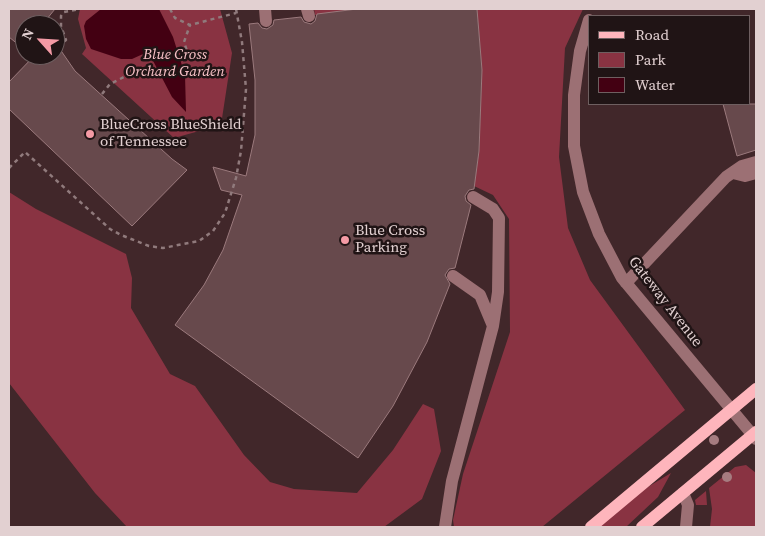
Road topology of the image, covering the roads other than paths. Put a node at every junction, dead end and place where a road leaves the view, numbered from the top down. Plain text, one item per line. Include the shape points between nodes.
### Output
1 (588, 22) edge
2 (756, 162) edge
3 (733, 173) junction
4 (756, 173) edge
5 (473, 197) dead end
6 (453, 276) dead end
7 (626, 283) junction
8 (493, 326) junction
9 (756, 389) edge
10 (732, 409) junction
11 (755, 436) edge
12 (683, 493) junction
13 (445, 527) edge
14 (591, 527) edge
15 (642, 527) edge
16 (686, 527) edge

1 - 7 street, Gateway Avenue via 574,96 574,146 583,192 599,234
2 - 3 street
3 - 4 street via 744,176
3 - 7 street
5 - 8 street via 493,209 499,218 498,292
6 - 8 street via 480,295
7 - 10 street, Gateway Avenue
8 - 13 street via 452,481
9 - 10 main road
10 - 11 street, Gateway Avenue
10 - 14 main road
11 - 12 main road
12 - 15 main road
12 - 16 street via 688,505

